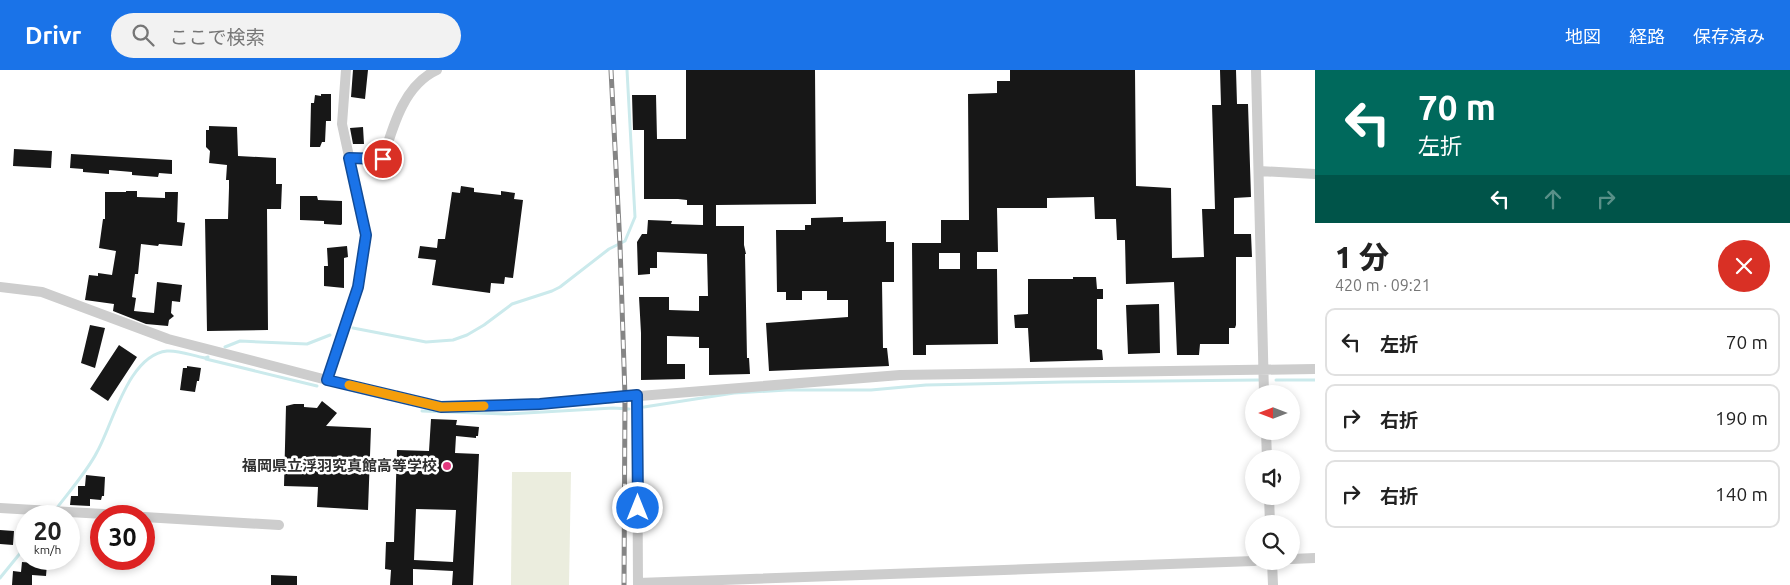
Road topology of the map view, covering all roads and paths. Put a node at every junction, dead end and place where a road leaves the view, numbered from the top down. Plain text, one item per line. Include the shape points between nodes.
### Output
1 (346, 70) edge
2 (437, 70) edge
3 (1256, 70) edge
4 (349, 158) junction
5 (1258, 171) junction
6 (1315, 174) edge
7 (0, 287) edge
8 (1315, 369) edge
9 (1263, 370) junction
10 (327, 380) junction
11 (1264, 385) edge
12 (637, 395) junction
13 (0, 508) edge
14 (90, 513) edge
15 (155, 518) edge
16 (279, 525) dead end
17 (1315, 558) edge
18 (1300, 559) edge
19 (1245, 561) edge
20 (1272, 570) edge
21 (638, 584) edge
22 (1272, 585) edge

1 - 4 street via 342,124
2 - 4 street via 413,89 395,119 383,159
3 - 5 street
4 - 10 street via 366,235 358,287
5 - 6 street
5 - 9 street
7 - 10 street via 42,292 168,339
8 - 9 street
9 - 11 street
9 - 12 street via 900,375
10 - 12 street via 441,407 540,404
12 - 21 street
13 - 14 street
15 - 16 street
17 - 18 street
19 - 21 street
20 - 22 street

